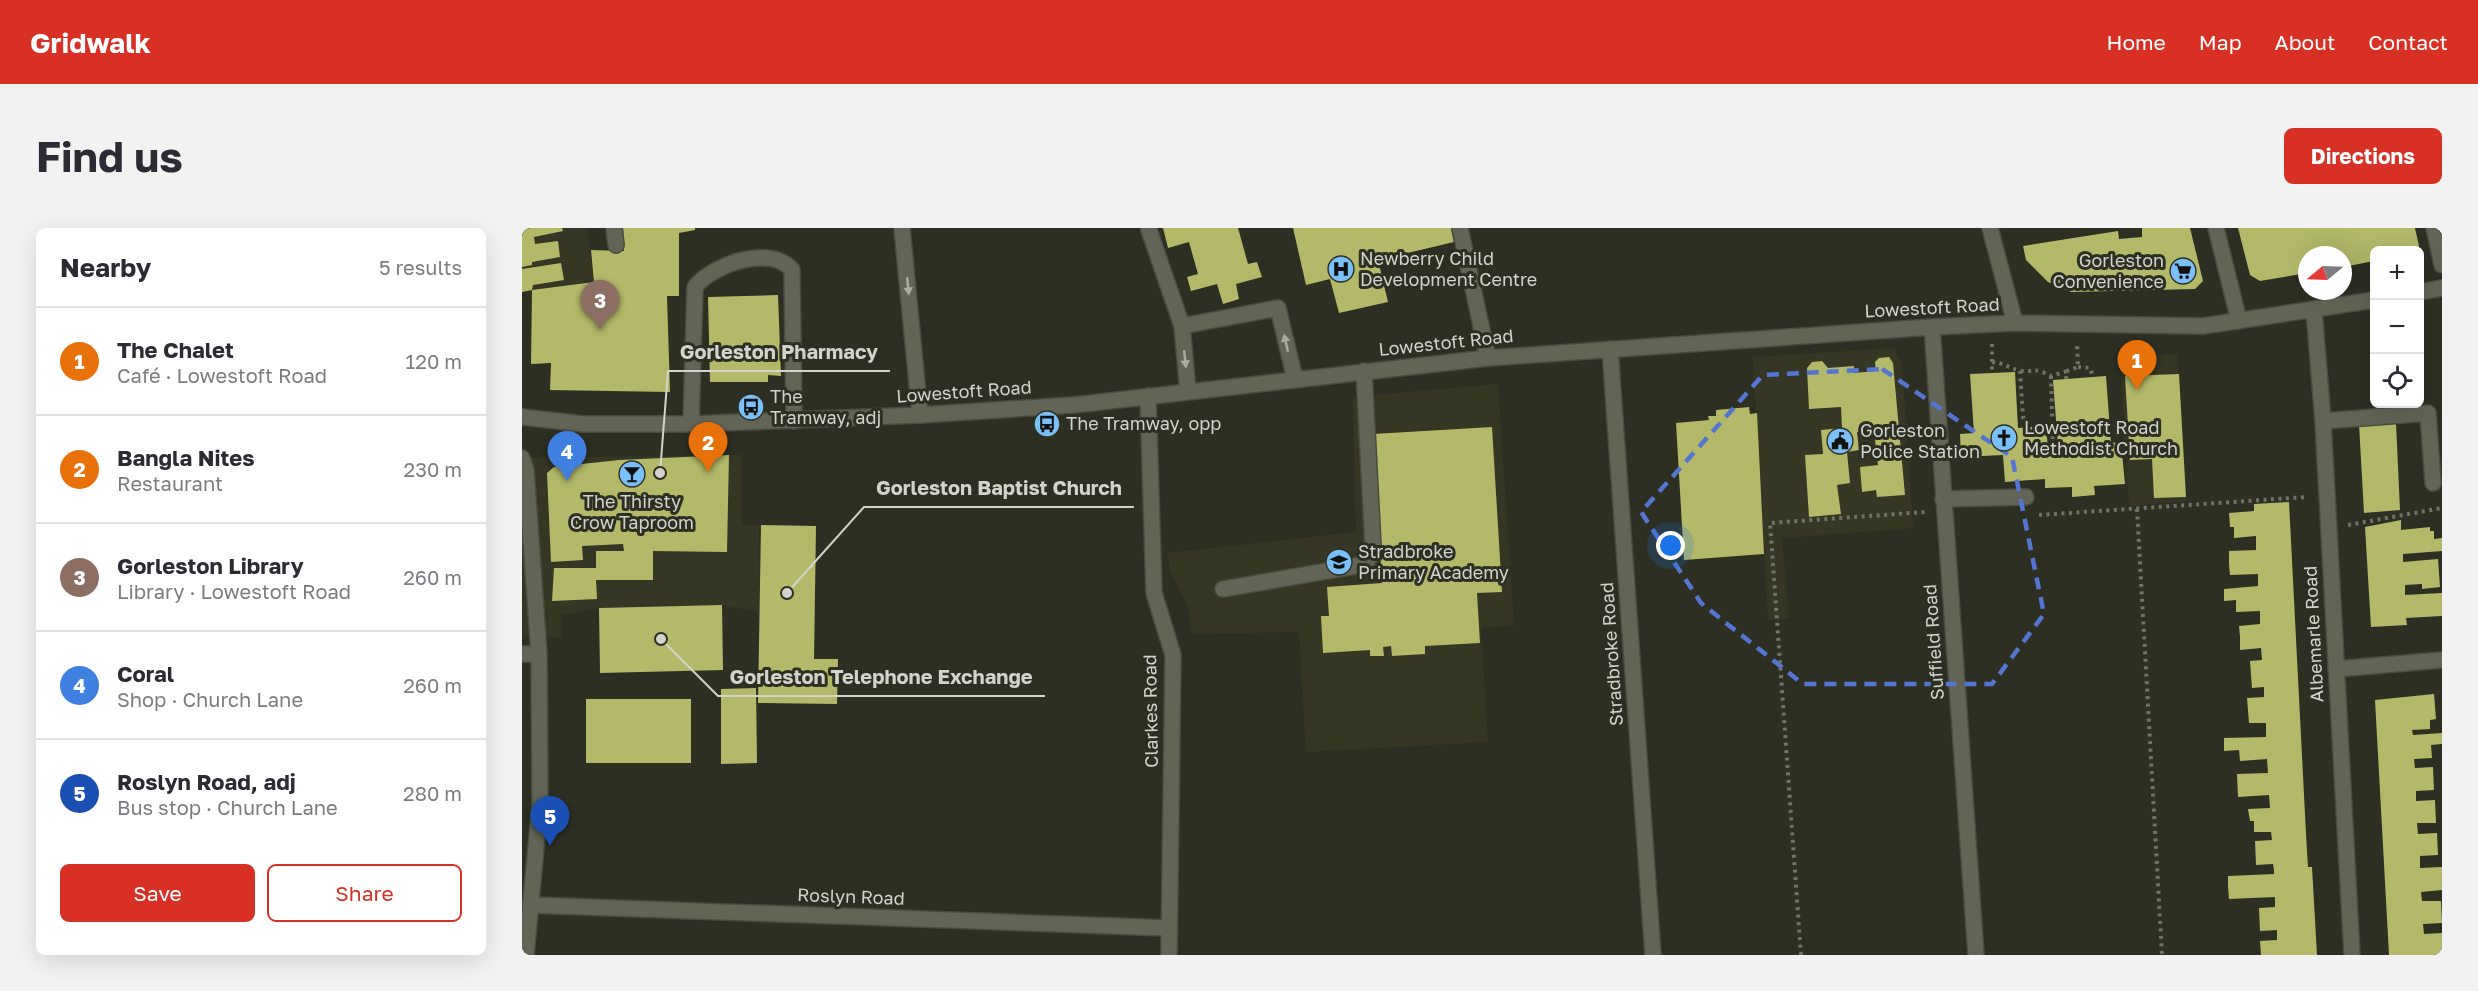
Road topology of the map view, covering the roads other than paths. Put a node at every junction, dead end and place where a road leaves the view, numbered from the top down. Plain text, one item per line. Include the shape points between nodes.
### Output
1 (614, 228) edge
2 (902, 228) edge
3 (1460, 228) edge
4 (1990, 228) edge
5 (2216, 228) edge
6 (2434, 228) edge
7 (1149, 230) dead end
8 (616, 245) dead end
9 (2442, 265) edge
10 (2442, 288) edge
11 (2424, 291) edge
12 (2370, 301) edge
13 (2314, 310) junction
14 (2239, 321) junction
15 (2014, 323) junction
16 (1182, 326) junction
17 (1932, 327) junction
18 (1610, 349) junction
19 (1488, 358) junction
20 (1364, 371) junction
21 (1295, 379) junction
22 (1188, 392) junction
23 (1148, 396) junction
24 (920, 416) junction
25 (522, 417) edge
26 (794, 421) junction
27 (2324, 421) junction
28 (691, 424) junction
29 (522, 458) edge
30 (2433, 483) dead end
31 (2026, 497) dead end
32 (1944, 505) junction
33 (1222, 590) dead end
34 (522, 654) edge
35 (539, 654) junction
36 (2442, 660) edge
37 (2336, 669) junction
38 (531, 904) junction
39 (1169, 928) junction
40 (525, 955) edge
41 (1169, 955) edge
42 (1653, 955) edge
43 (1977, 955) edge
44 (2352, 955) edge

1 - 8 street
2 -> 24 street
3 - 19 street
4 - 15 street
5 - 14 street
6 - 9 street
7 - 16 street
10 - 11 street
12 - 13 street, Lowestoft Road
13 - 14 street, Lowestoft Road
13 - 27 street, Albemarle Road
14 - 15 street, Lowestoft Road via 2203,326
15 - 17 street, Lowestoft Road
21 -> 16 street via 1278,308
16 -> 22 street
17 - 18 street, Lowestoft Road
17 - 32 street, Suffield Road
18 - 19 street, Lowestoft Road
18 - 42 street, Stradbroke Road
19 - 20 street, Lowestoft Road
20 - 21 street, Lowestoft Road
20 - 33 street via 1373,547 1367,562
21 - 22 street, Lowestoft Road
22 - 23 street, Lowestoft Road
23 - 24 street, Lowestoft Road
23 - 39 street, Clarkes Road via 1154,593 1173,655
24 - 26 street, Lowestoft Road
25 - 28 street, Lowestoft Road via 583,424
26 - 28 street, Lowestoft Road
26 - 28 street via 792,270 777,259 723,265 695,287
27 - 30 street via 2428,413
27 - 37 street, Albemarle Road
29 - 35 street
31 - 32 street
32 - 43 street, Suffield Road
34 - 35 street
35 - 38 street via 540,804
36 - 37 street
37 - 44 street, Albemarle Road
38 - 39 street, Roslyn Road
38 - 40 street
39 - 41 street, Clarkes Road

